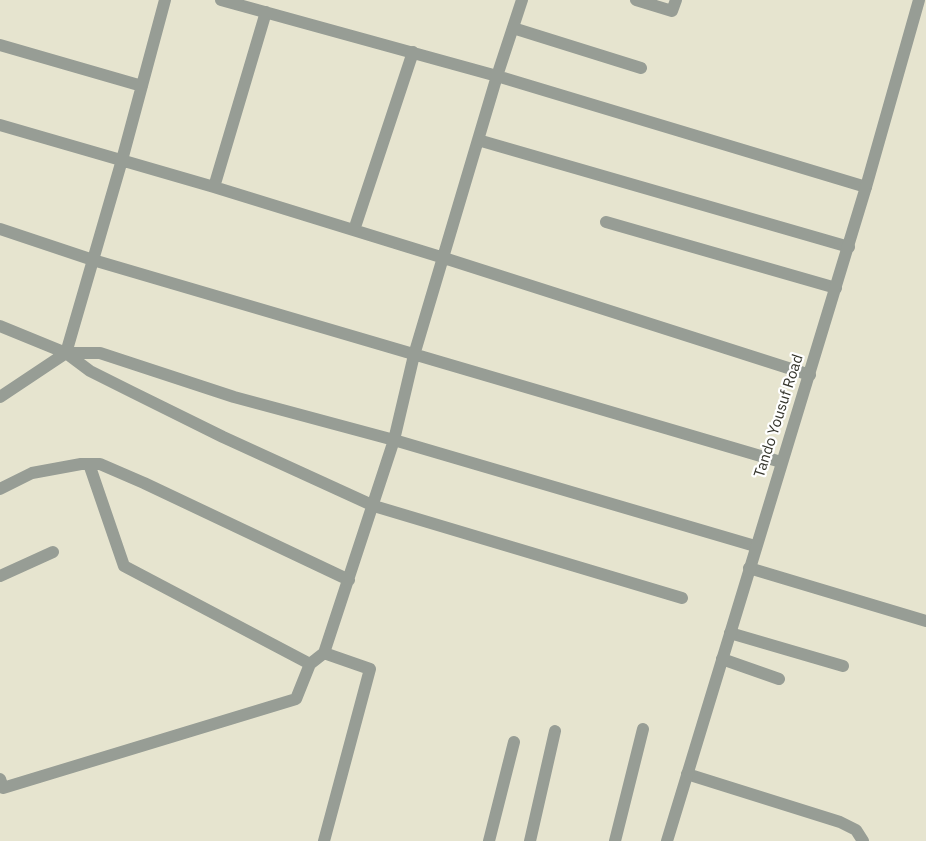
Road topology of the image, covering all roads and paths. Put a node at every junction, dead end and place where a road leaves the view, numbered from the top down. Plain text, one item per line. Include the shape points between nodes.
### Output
1 (165, 0) edge
2 (221, 0) edge
3 (522, 0) edge
4 (636, 0) edge
5 (676, 0) edge
6 (919, 0) edge
7 (266, 12) junction
8 (513, 28) junction
9 (1, 50) edge
10 (413, 52) junction
11 (641, 68) dead end
12 (497, 76) junction
13 (142, 86) junction
14 (0, 125) edge
15 (478, 140) junction
16 (122, 160) junction
17 (214, 187) junction
18 (866, 187) junction
19 (606, 222) dead end
20 (0, 229) edge
21 (354, 230) junction
22 (849, 247) junction
23 (444, 258) junction
24 (93, 260) junction
25 (836, 288) junction
26 (0, 326) edge
27 (66, 353) junction
28 (414, 355) junction
29 (810, 375) junction
30 (0, 397) edge
31 (394, 440) junction
32 (781, 462) junction
33 (89, 464) junction
34 (0, 489) edge
35 (374, 506) junction
36 (756, 546) junction
37 (54, 552) dead end
38 (749, 568) junction
39 (0, 576) edge
40 (349, 580) junction
41 (682, 598) dead end
42 (926, 621) edge
43 (730, 633) junction
44 (324, 653) junction
45 (722, 659) junction
46 (310, 664) junction
47 (843, 666) dead end
48 (779, 679) dead end
49 (643, 729) dead end
50 (556, 731) dead end
51 (514, 742) dead end
52 (687, 774) junction
53 (0, 779) edge
54 (324, 841) edge
55 (489, 841) edge
56 (530, 841) edge
57 (615, 841) edge
58 (667, 841) edge
59 (863, 841) edge

1 - 13 street
2 - 7 street
3 - 8 street
4 - 5 street via 672,11
6 - 18 street, Tando Yousuf Road
7 - 10 street
7 - 17 street
8 - 11 street
8 - 12 street
9 - 13 street
10 - 12 street
10 - 21 street
12 - 15 street
12 - 18 street
13 - 16 street
14 - 16 street
15 - 22 street
15 - 23 street
16 - 17 street
16 - 24 street
17 - 21 street
18 - 22 street, Tando Yousuf Road
19 - 25 street
20 - 24 street
21 - 23 street
22 - 25 street, Tando Yousuf Road
23 - 28 street
23 - 29 street
24 - 27 street
24 - 28 street
25 - 29 street, Tando Yousuf Road
26 - 27 street
27 - 30 street
27 - 31 street via 100,353 234,397
27 - 35 street via 90,371 132,392
28 - 31 street
28 - 32 street
29 - 32 street, Tando Yousuf Road
31 - 35 street
31 - 36 street
32 - 36 street, Tando Yousuf Road
33 - 34 street via 32,473
33 - 40 street via 100,464 144,482
33 - 46 street via 124,566
35 - 40 street
35 - 41 street
36 - 38 street, Tando Yousuf Road
37 - 39 street
38 - 42 street
38 - 43 street, Tando Yousuf Road
40 - 44 street
43 - 45 street, Tando Yousuf Road
43 - 47 street
44 - 46 street
44 - 54 street via 370,669
45 - 48 street
45 - 52 street, Tando Yousuf Road
46 - 53 street via 296,699 3,788
49 - 57 street
50 - 56 street
51 - 55 street
52 - 58 street, Tando Yousuf Road
52 - 59 street via 840,822 856,830

